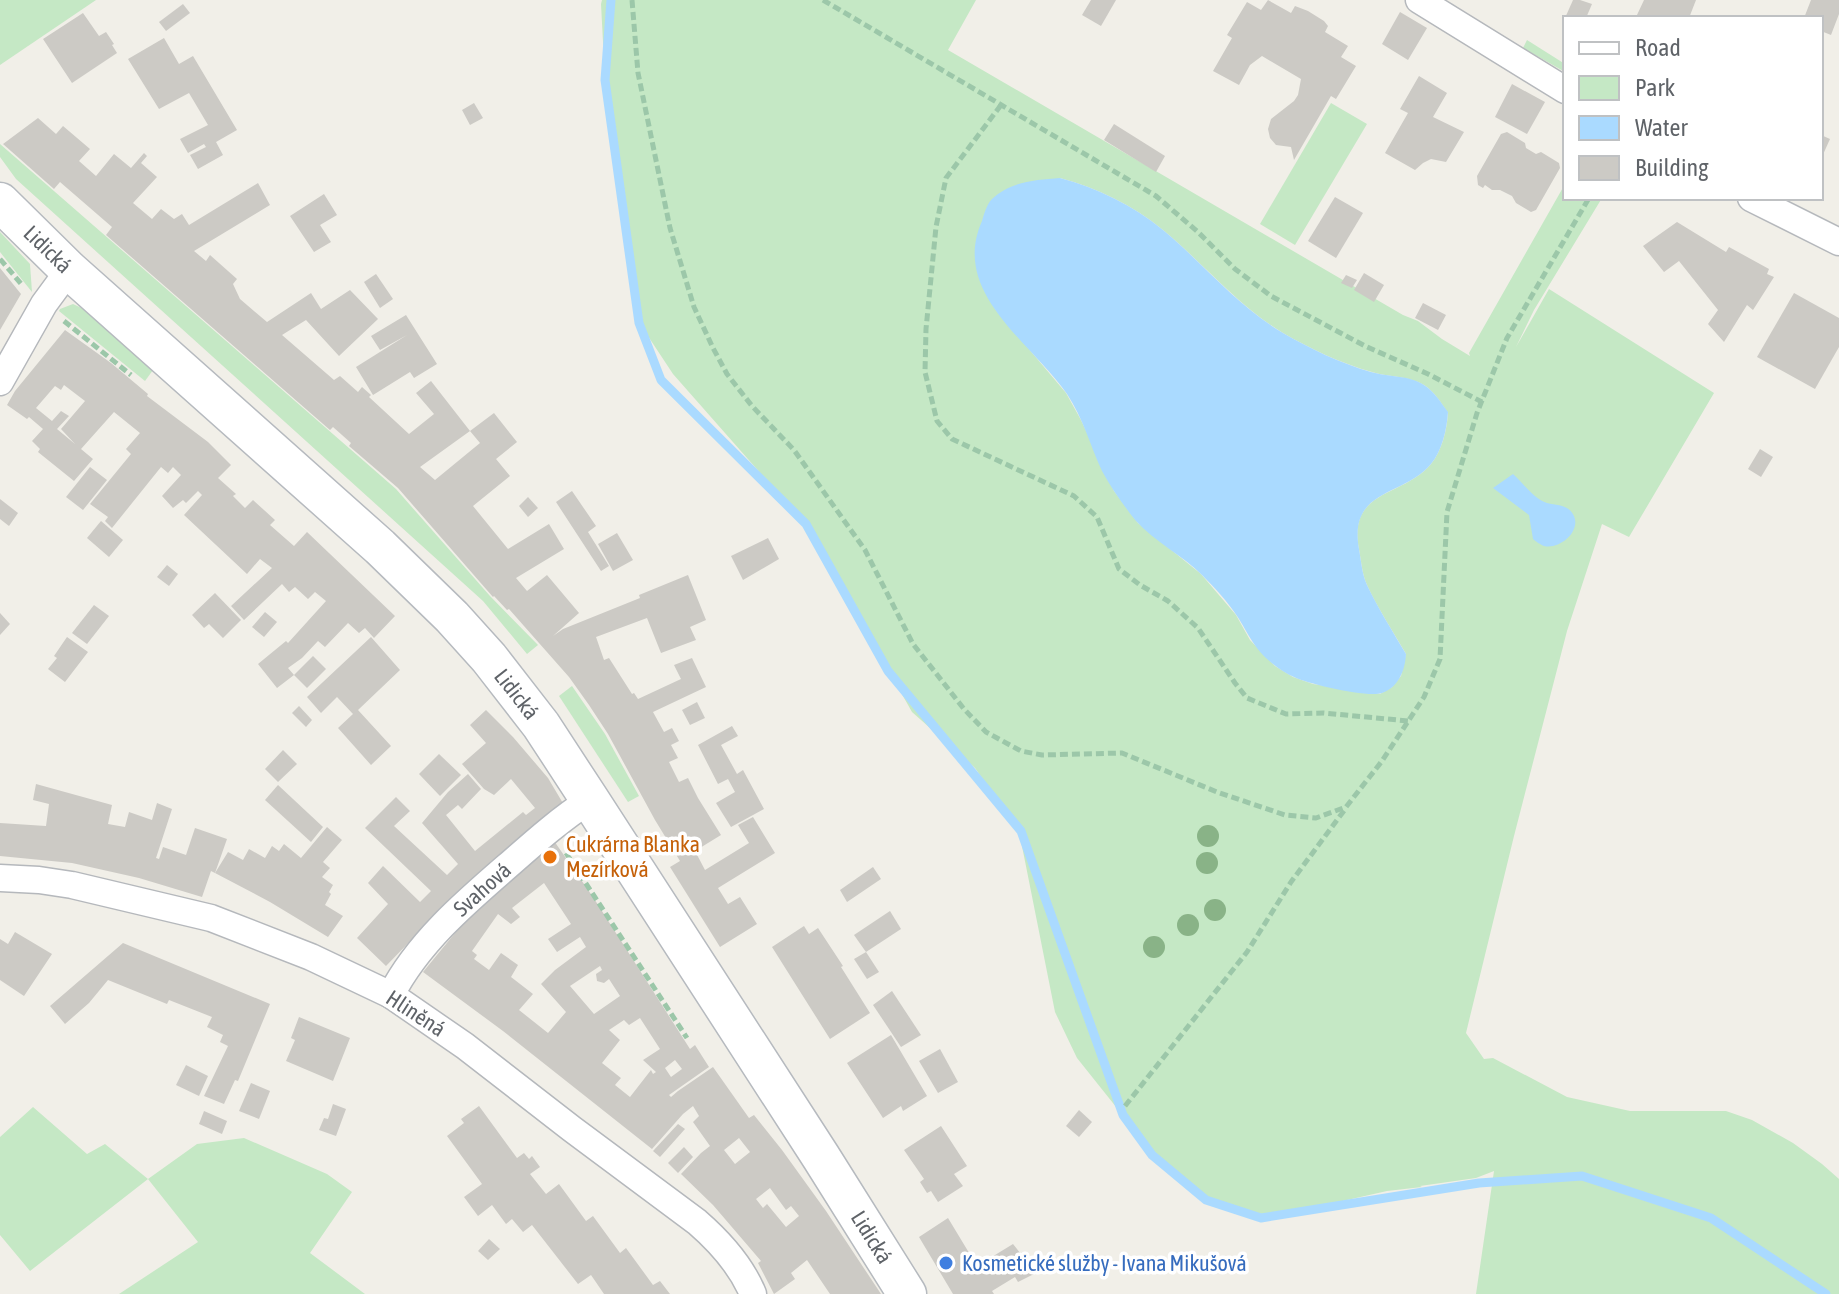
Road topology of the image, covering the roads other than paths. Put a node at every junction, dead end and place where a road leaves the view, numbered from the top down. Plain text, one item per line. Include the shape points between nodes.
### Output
1 (1419, 0) edge
2 (1563, 89) edge
3 (1755, 200) edge
4 (0, 202) edge
5 (1839, 242) edge
6 (69, 270) junction
7 (0, 382) edge
8 (590, 800) junction
9 (0, 878) edge
10 (391, 995) junction
11 (753, 1294) edge
12 (907, 1294) edge

1 - 2 street
3 - 5 street
4 - 6 main road, Lidická
6 - 7 street
6 - 8 main road, Lidická via 419,583 514,689
8 - 10 street, Svahová via 462,905
8 - 12 main road, Lidická
9 - 10 street, Hliněná via 72,885 211,918
10 - 11 street, Hliněná via 697,1222 734,1260

